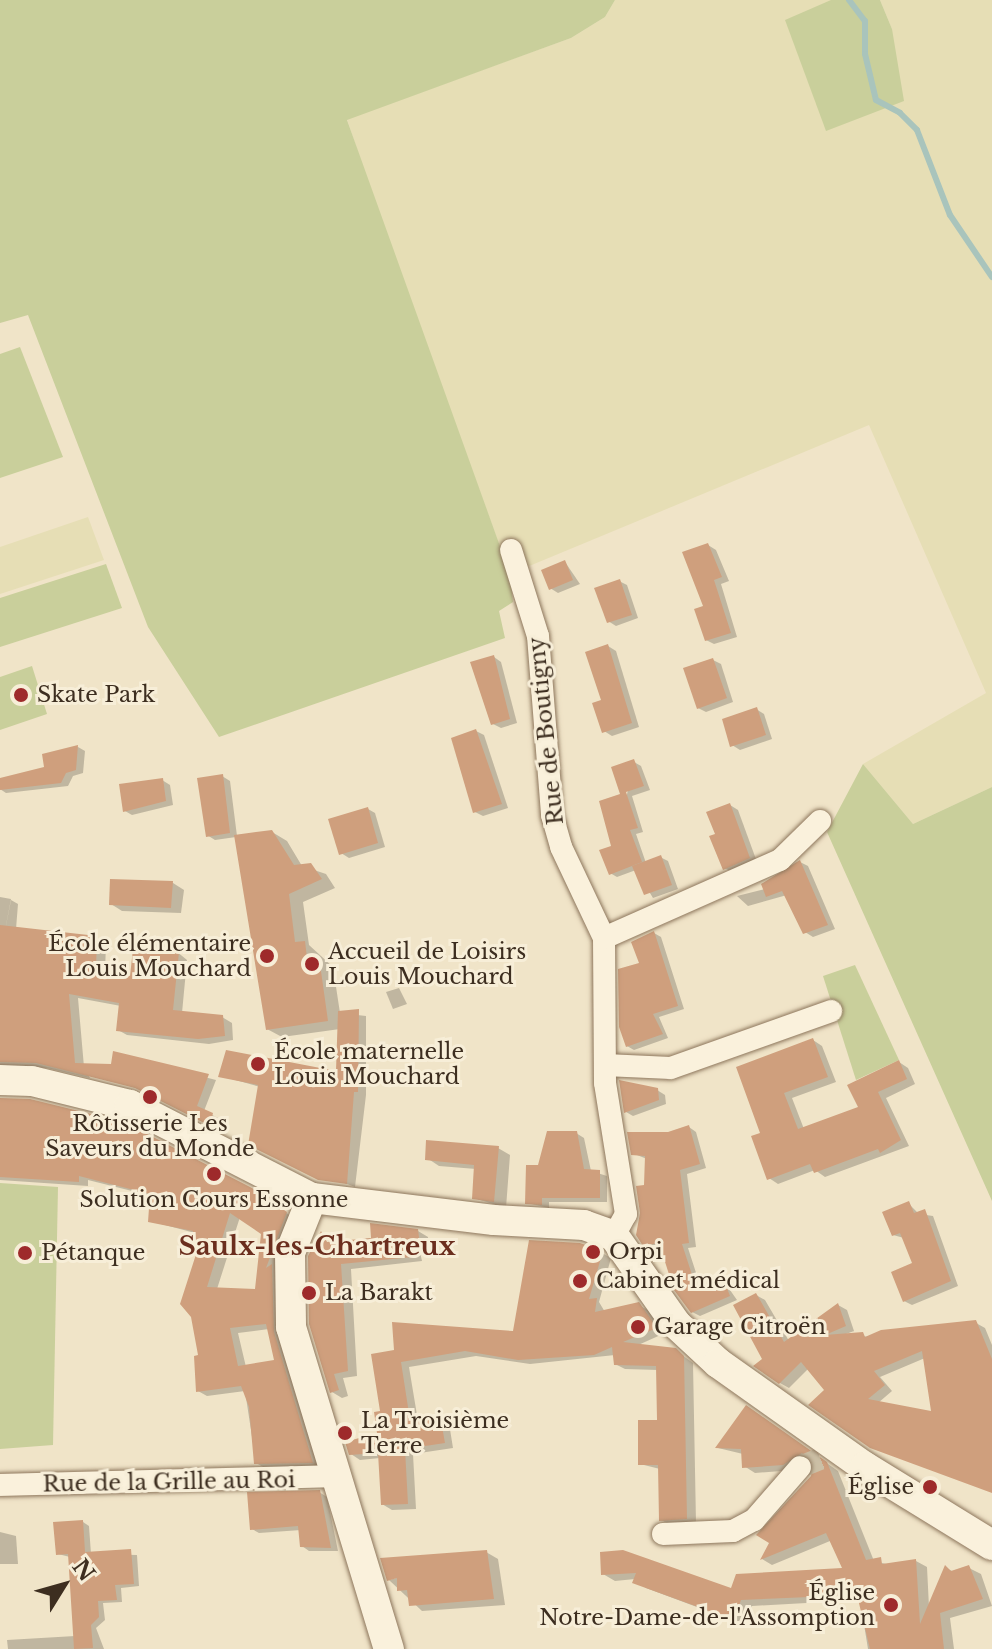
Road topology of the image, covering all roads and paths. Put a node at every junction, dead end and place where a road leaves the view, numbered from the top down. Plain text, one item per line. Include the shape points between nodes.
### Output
1 (511, 550) dead end
2 (820, 821) dead end
3 (604, 938) junction
4 (831, 1011) dead end
5 (605, 1065) junction
6 (0, 1080) edge
7 (312, 1198) junction
8 (614, 1236) junction
9 (800, 1467) tunnel mouth
10 (338, 1476) junction
11 (0, 1485) edge
12 (663, 1534) dead end
13 (992, 1545) edge
14 (389, 1649) edge

1 - 3 street, Rue de Boutigny via 538,636 552,815 561,847
2 - 3 street via 780,860
3 - 5 street, Rue de Boutigny
4 - 5 street via 671,1068
5 - 8 street, Rue de Boutigny via 626,1214
6 - 7 main road via 32,1081 130,1105
7 - 8 main road via 584,1225
7 - 10 main road via 290,1253 288,1307
8 - 13 main road via 696,1345 844,1459
9 - 12 street via 754,1520 733,1531
10 - 11 street, Rue de la Grille au Roi
10 - 14 main road

